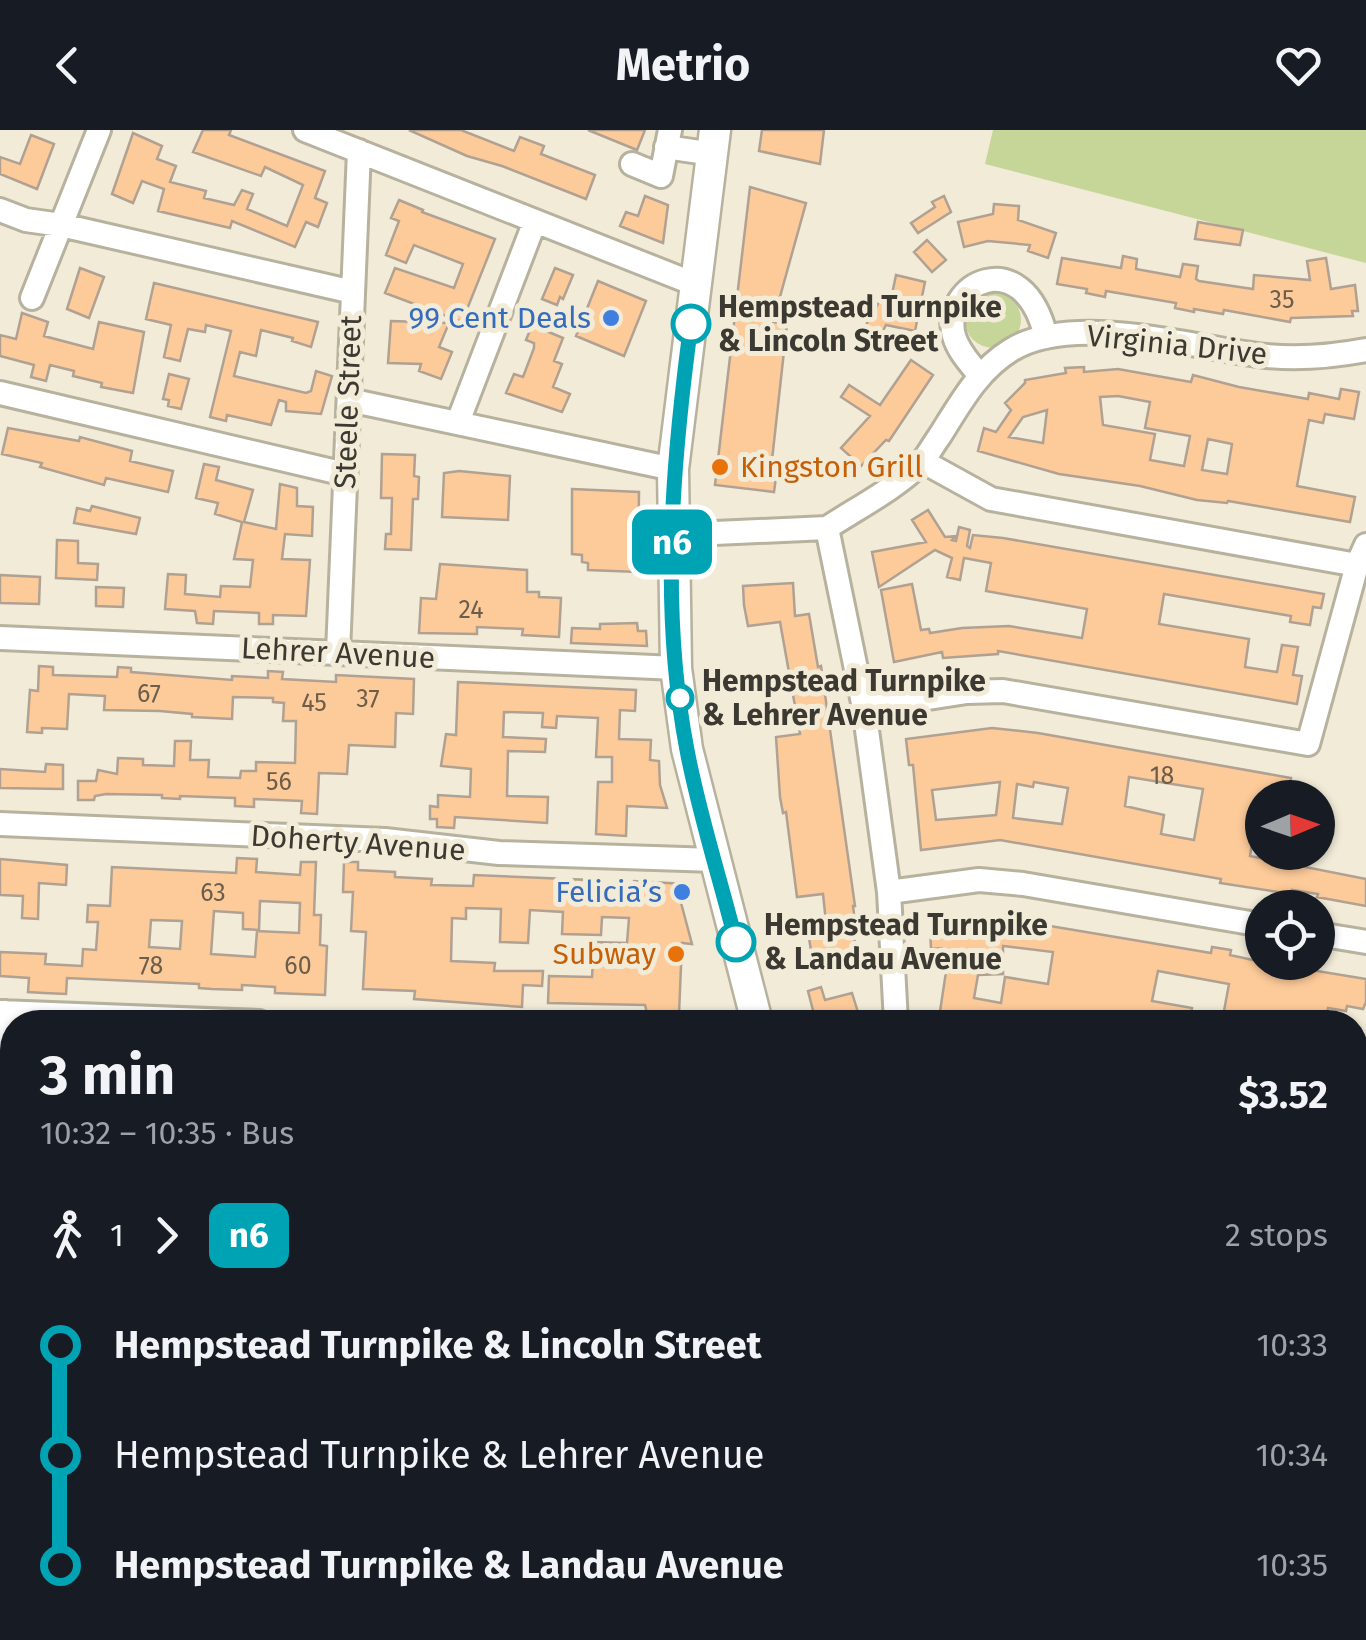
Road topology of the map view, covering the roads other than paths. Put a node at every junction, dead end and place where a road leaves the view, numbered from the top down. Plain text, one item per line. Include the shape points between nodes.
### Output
1 (99, 130) edge
2 (305, 130) edge
3 (668, 138) edge
4 (714, 142) edge
5 (359, 152) junction
6 (632, 164) dead end
7 (0, 210) edge
8 (535, 221) junction
9 (61, 225) junction
10 (697, 285) junction
11 (353, 292) junction
12 (32, 298) dead end
13 (1046, 337) junction
14 (1366, 350) edge
15 (979, 375) junction
16 (0, 393) edge
17 (349, 400) junction
18 (458, 422) junction
19 (922, 462) junction
20 (673, 468) junction
21 (346, 474) junction
22 (828, 528) junction
23 (672, 534) junction
24 (1361, 555) edge
25 (0, 638) edge
26 (338, 652) junction
27 (676, 668) junction
28 (864, 708) junction
29 (0, 824) edge
30 (715, 860) junction
31 (888, 892) junction
32 (1245, 921) edge
33 (1335, 937) edge
34 (1366, 942) edge
35 (754, 1010) edge
36 (895, 1010) edge

1 - 9 street
2 - 5 street
3 - 4 street
3 - 6 street via 660,176
4 - 10 main road
5 - 8 street
5 - 11 street, Steele Street
7 - 9 street
8 - 10 street
8 - 18 street
9 - 11 street
9 - 12 street
10 - 20 main road
11 - 17 street, Steele Street
13 - 14 street, Virginia Drive via 1121,333 1271,356
13 - 15 street, Virginia Drive via 1010,351
13 - 15 street via 1037,307 1016,283 975,286 952,322
15 - 19 street, Virginia Drive
16 - 21 street
17 - 18 street
17 - 21 street, Steele Street
18 - 20 street
19 - 22 street, Virginia Drive
19 - 24 street via 991,499
20 - 23 main road
21 - 26 street, Steele Street
22 - 23 street
22 - 28 street
23 - 27 main road
24 - 28 street via 1308,744 1002,691
25 - 26 street, Lehrer Avenue
26 - 27 street, Lehrer Avenue
27 - 30 main road via 686,749
28 - 31 street
29 - 30 street, Doherty Avenue
30 - 35 main road
31 - 32 street via 979,880
31 - 36 street
33 - 34 street

